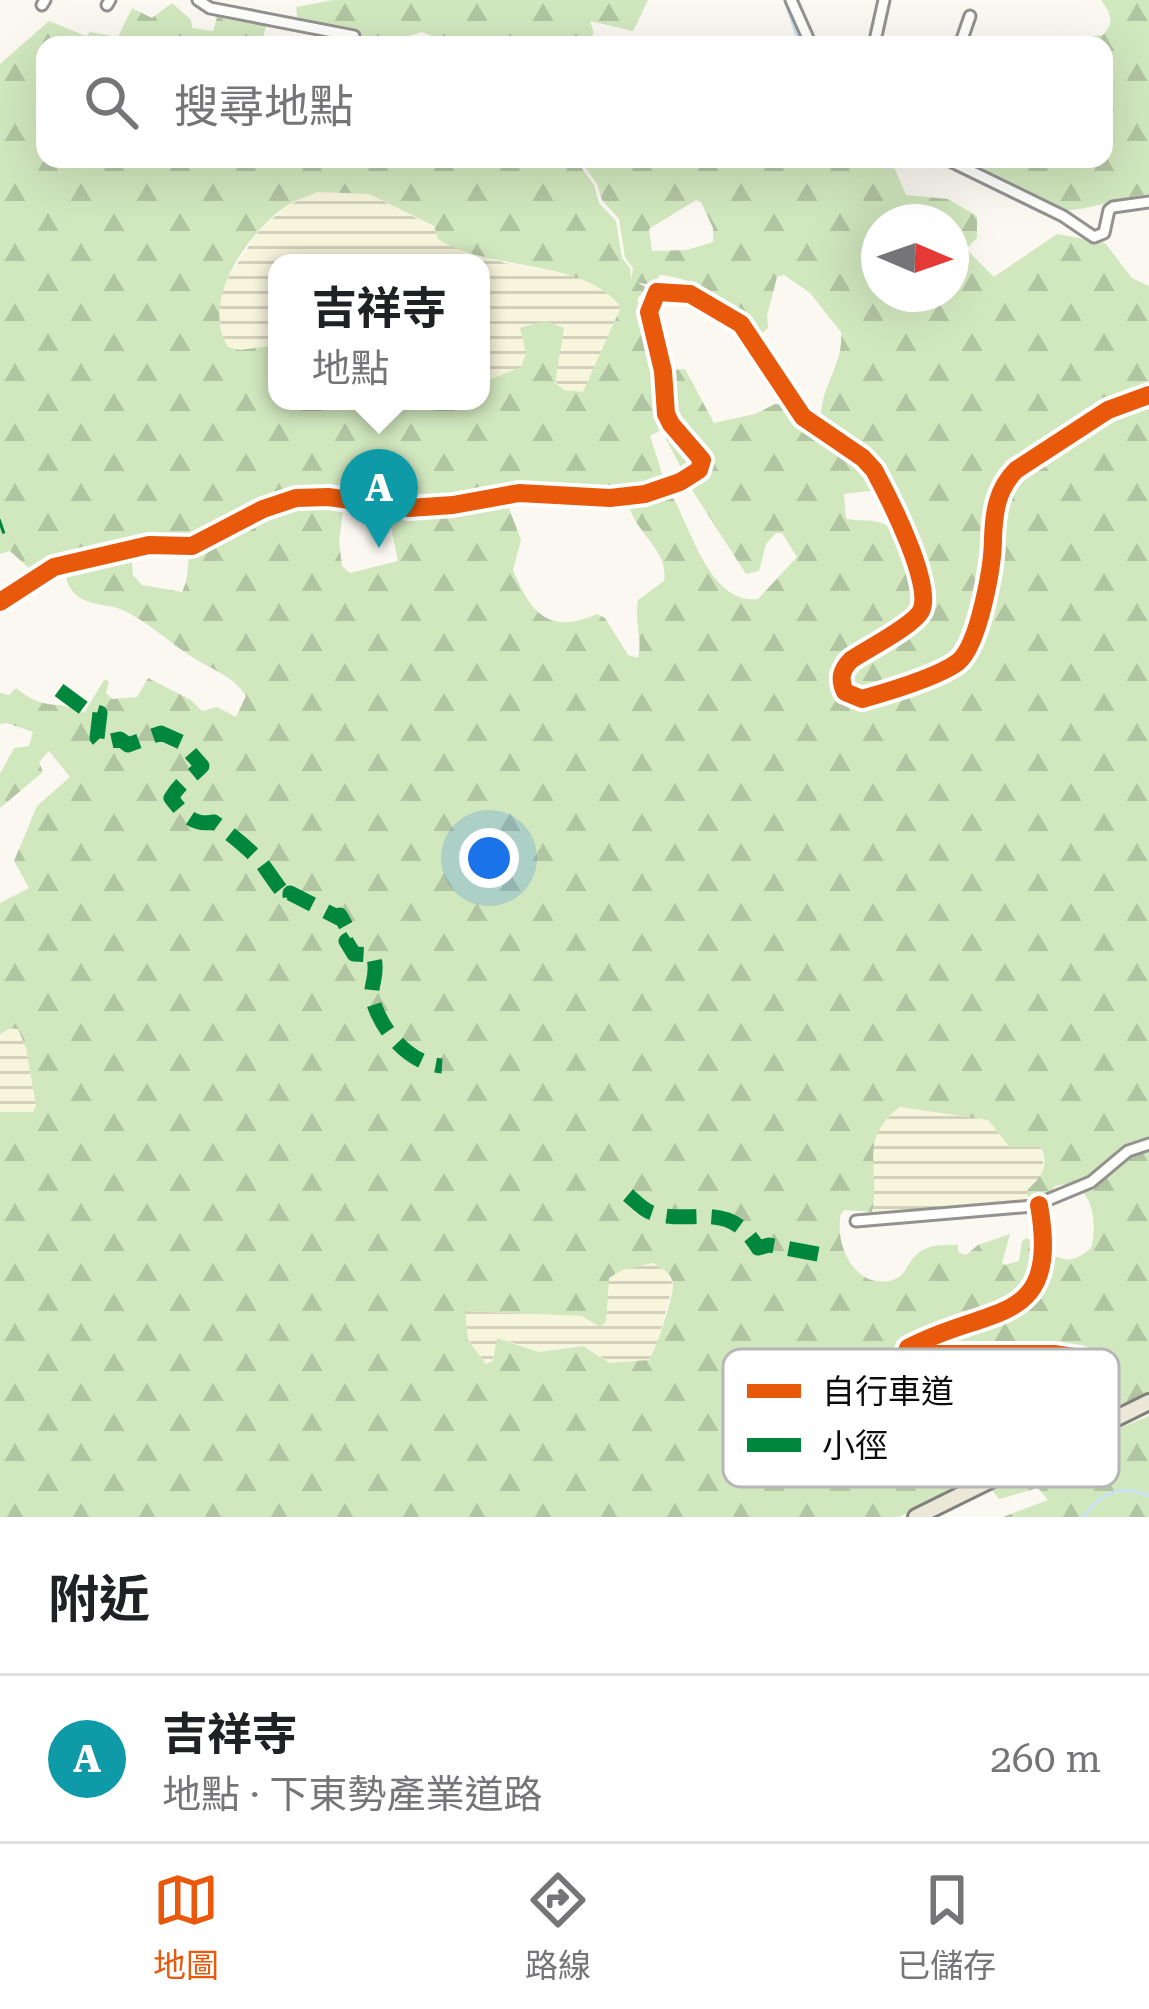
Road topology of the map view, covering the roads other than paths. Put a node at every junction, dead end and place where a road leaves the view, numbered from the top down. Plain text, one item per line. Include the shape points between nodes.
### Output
1 (198, 0) edge
2 (791, 0) edge
3 (884, 0) edge
4 (970, 16) dead end
5 (354, 35) dead end
6 (807, 36) edge
7 (876, 36) edge
8 (963, 36) edge
9 (964, 168) edge
10 (1149, 202) edge
11 (1149, 395) edge
12 (0, 602) edge
13 (1149, 1144) edge
14 (1039, 1205) junction
15 (856, 1221) dead end
16 (911, 1349) edge
17 (1149, 1402) edge
18 (1119, 1416) edge
19 (974, 1487) edge
20 (916, 1517) edge

1 - 5 street
2 - 6 street
3 - 7 street
4 - 8 street
9 - 10 street via 1094,237 1113,207
11 - 12 street via 1108,410 1016,470 998,497 967,652 862,699 845,692 843,670 918,615 921,569 874,470 803,417 741,324 690,294 657,292 649,312 666,414 703,460 694,475 610,499 520,494 409,508 296,498 192,546 149,545 54,567
13 - 14 street
14 - 15 street
14 - 16 street via 1045,1249 1035,1288 1005,1313 963,1322
17 - 18 main road
19 - 20 main road

